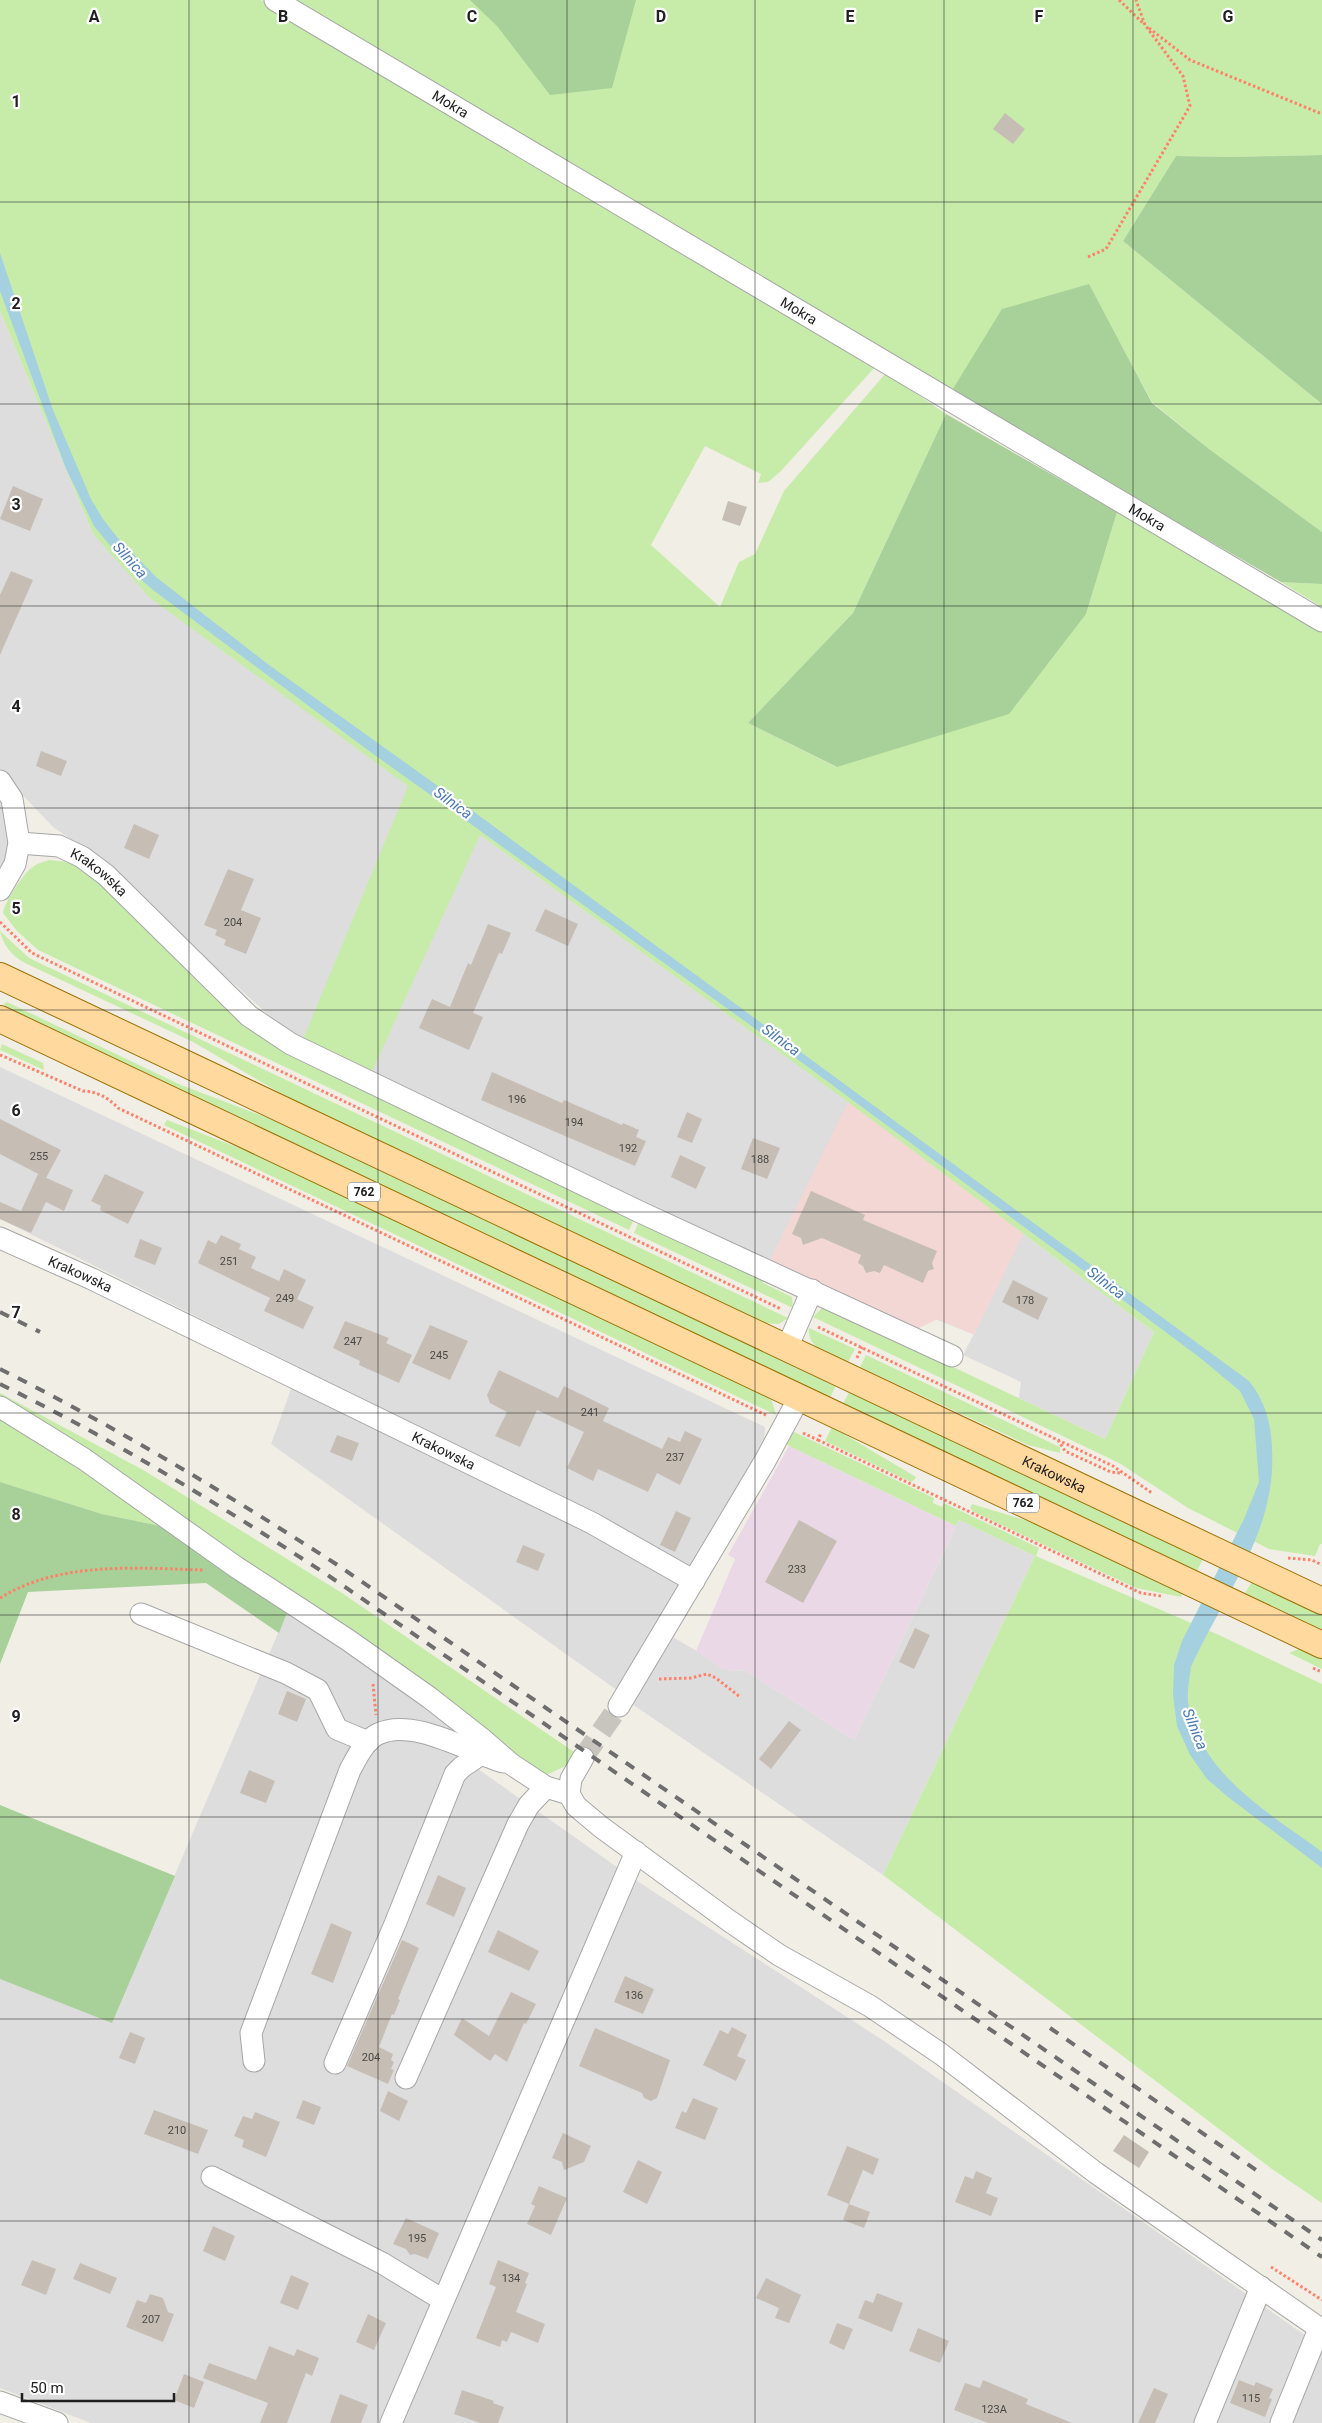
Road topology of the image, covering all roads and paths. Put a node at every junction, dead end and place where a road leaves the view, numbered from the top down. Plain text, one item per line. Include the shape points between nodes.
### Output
1 (275, 0) edge
2 (1119, 0) edge
3 (1136, 0) edge
4 (1146, 25) junction
5 (1322, 114) edge
6 (1088, 257) dead end
7 (1322, 621) edge
8 (0, 780) edge
9 (19, 843) junction
10 (0, 890) edge
11 (0, 922) edge
12 (0, 976) edge
13 (0, 1019) edge
14 (0, 1055) edge
15 (0, 1238) edge
16 (812, 1290) junction
17 (789, 1313) dead end
18 (810, 1323) dead end
19 (787, 1348) junction
20 (952, 1356) dead end
21 (799, 1398) junction
22 (0, 1407) edge
23 (776, 1419) dead end
24 (802, 1432) dead end
25 (822, 1432) dead end
26 (818, 1440) junction
27 (1057, 1440) junction
28 (1123, 1473) junction
29 (1158, 1497) dead end
30 (1312, 1560) dead end
31 (1322, 1564) edge
32 (236, 1567) junction
33 (694, 1581) junction
34 (1167, 1597) dead end
35 (0, 1598) edge
36 (1322, 1600) edge
37 (141, 1614) dead end
38 (1322, 1645) edge
39 (370, 1656) junction
40 (638, 1675) junction
41 (740, 1698) dead end
42 (619, 1706) tunnel mouth
43 (373, 1738) junction
44 (480, 1755) junction
45 (583, 1758) tunnel mouth
46 (511, 1764) junction
47 (546, 1787) junction
48 (569, 1794) junction
49 (636, 1852) junction
50 (254, 2061) dead end
51 (335, 2063) dead end
52 (406, 2078) dead end
53 (212, 2177) dead end
54 (1261, 2287) junction
55 (443, 2300) junction
56 (1321, 2330) edge
57 (0, 2402) edge
58 (57, 2423) edge
59 (391, 2423) edge
60 (1205, 2423) edge
61 (1280, 2423) edge

1 - 7 street, Mokra
2 - 4 path
3 - 4 path
4 - 5 path via 1190,60
4 - 6 path via 1183,76 1190,106 1106,249
8 - 9 street via 12,799
9 - 10 street via 14,864
9 - 16 street, Krakowska via 59,846 106,874 250,1016 291,1044 622,1204
11 - 17 path via 32,953
12 - 19 main road, Krakowska
13 - 21 main road, 762
14 - 23 path via 111,1100 118,1108
15 - 33 street, Krakowska via 92,1279 592,1524
16 - 19 street
16 - 20 street, Krakowska
18 - 27 path
19 - 36 main road, Krakowska
21 - 33 street
21 - 38 main road, 762
22 - 32 street via 84,1459
24 - 26 path
25 - 26 path
26 - 34 path via 1141,1593
27 - 28 path
27 - 28 path via 1065,1451 1111,1472
28 - 29 path
30 - 31 path
32 - 35 path via 79,1571 19,1586
32 - 39 street
33 - 40 street
37 - 43 street via 286,1673 318,1690 337,1729
39 - 43 path
39 - 46 street via 474,1732
40 - 41 path via 658,1679 707,1674
40 - 42 street
43 - 44 street via 407,1728
43 - 50 street via 350,1770 251,2034
44 - 46 street
44 - 51 street via 455,1774
45 - 48 street via 571,1779
46 - 47 street
47 - 48 street
47 - 52 street via 529,1805 518,1824
48 - 49 street via 576,1806
49 - 54 street via 779,1955 870,2006 941,2054 1096,2173
49 - 55 street
53 - 55 street via 382,2263
54 - 56 street
54 - 60 street
55 - 59 street
56 - 61 street
57 - 58 street

